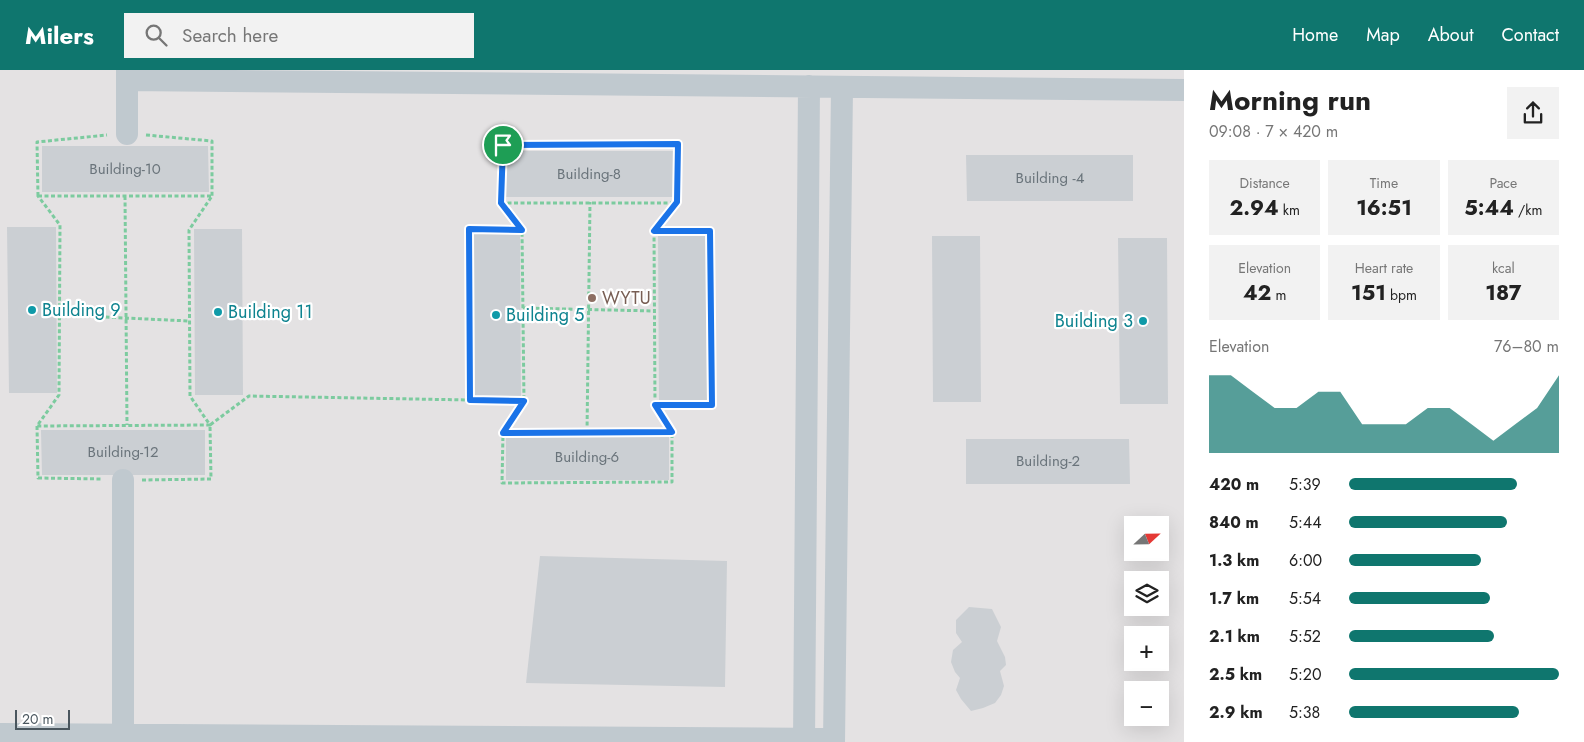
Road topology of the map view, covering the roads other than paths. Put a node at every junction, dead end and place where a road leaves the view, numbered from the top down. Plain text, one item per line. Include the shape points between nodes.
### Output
1 (127, 75) edge
2 (809, 86) junction
3 (842, 88) junction
4 (1184, 90) edge
5 (127, 134) road end
6 (806, 425) junction
7 (838, 425) junction
8 (123, 480) dead end
9 (0, 734) edge
10 (123, 734) junction
11 (804, 740) edge
12 (834, 740) edge

1 - 2 street
1 - 5 street
2 - 3 street
2 - 6 street
3 - 4 street
3 - 7 street
6 - 7 street
6 - 11 street
7 - 12 street
8 - 10 street
9 - 10 street
10 - 11 street
11 - 12 street

